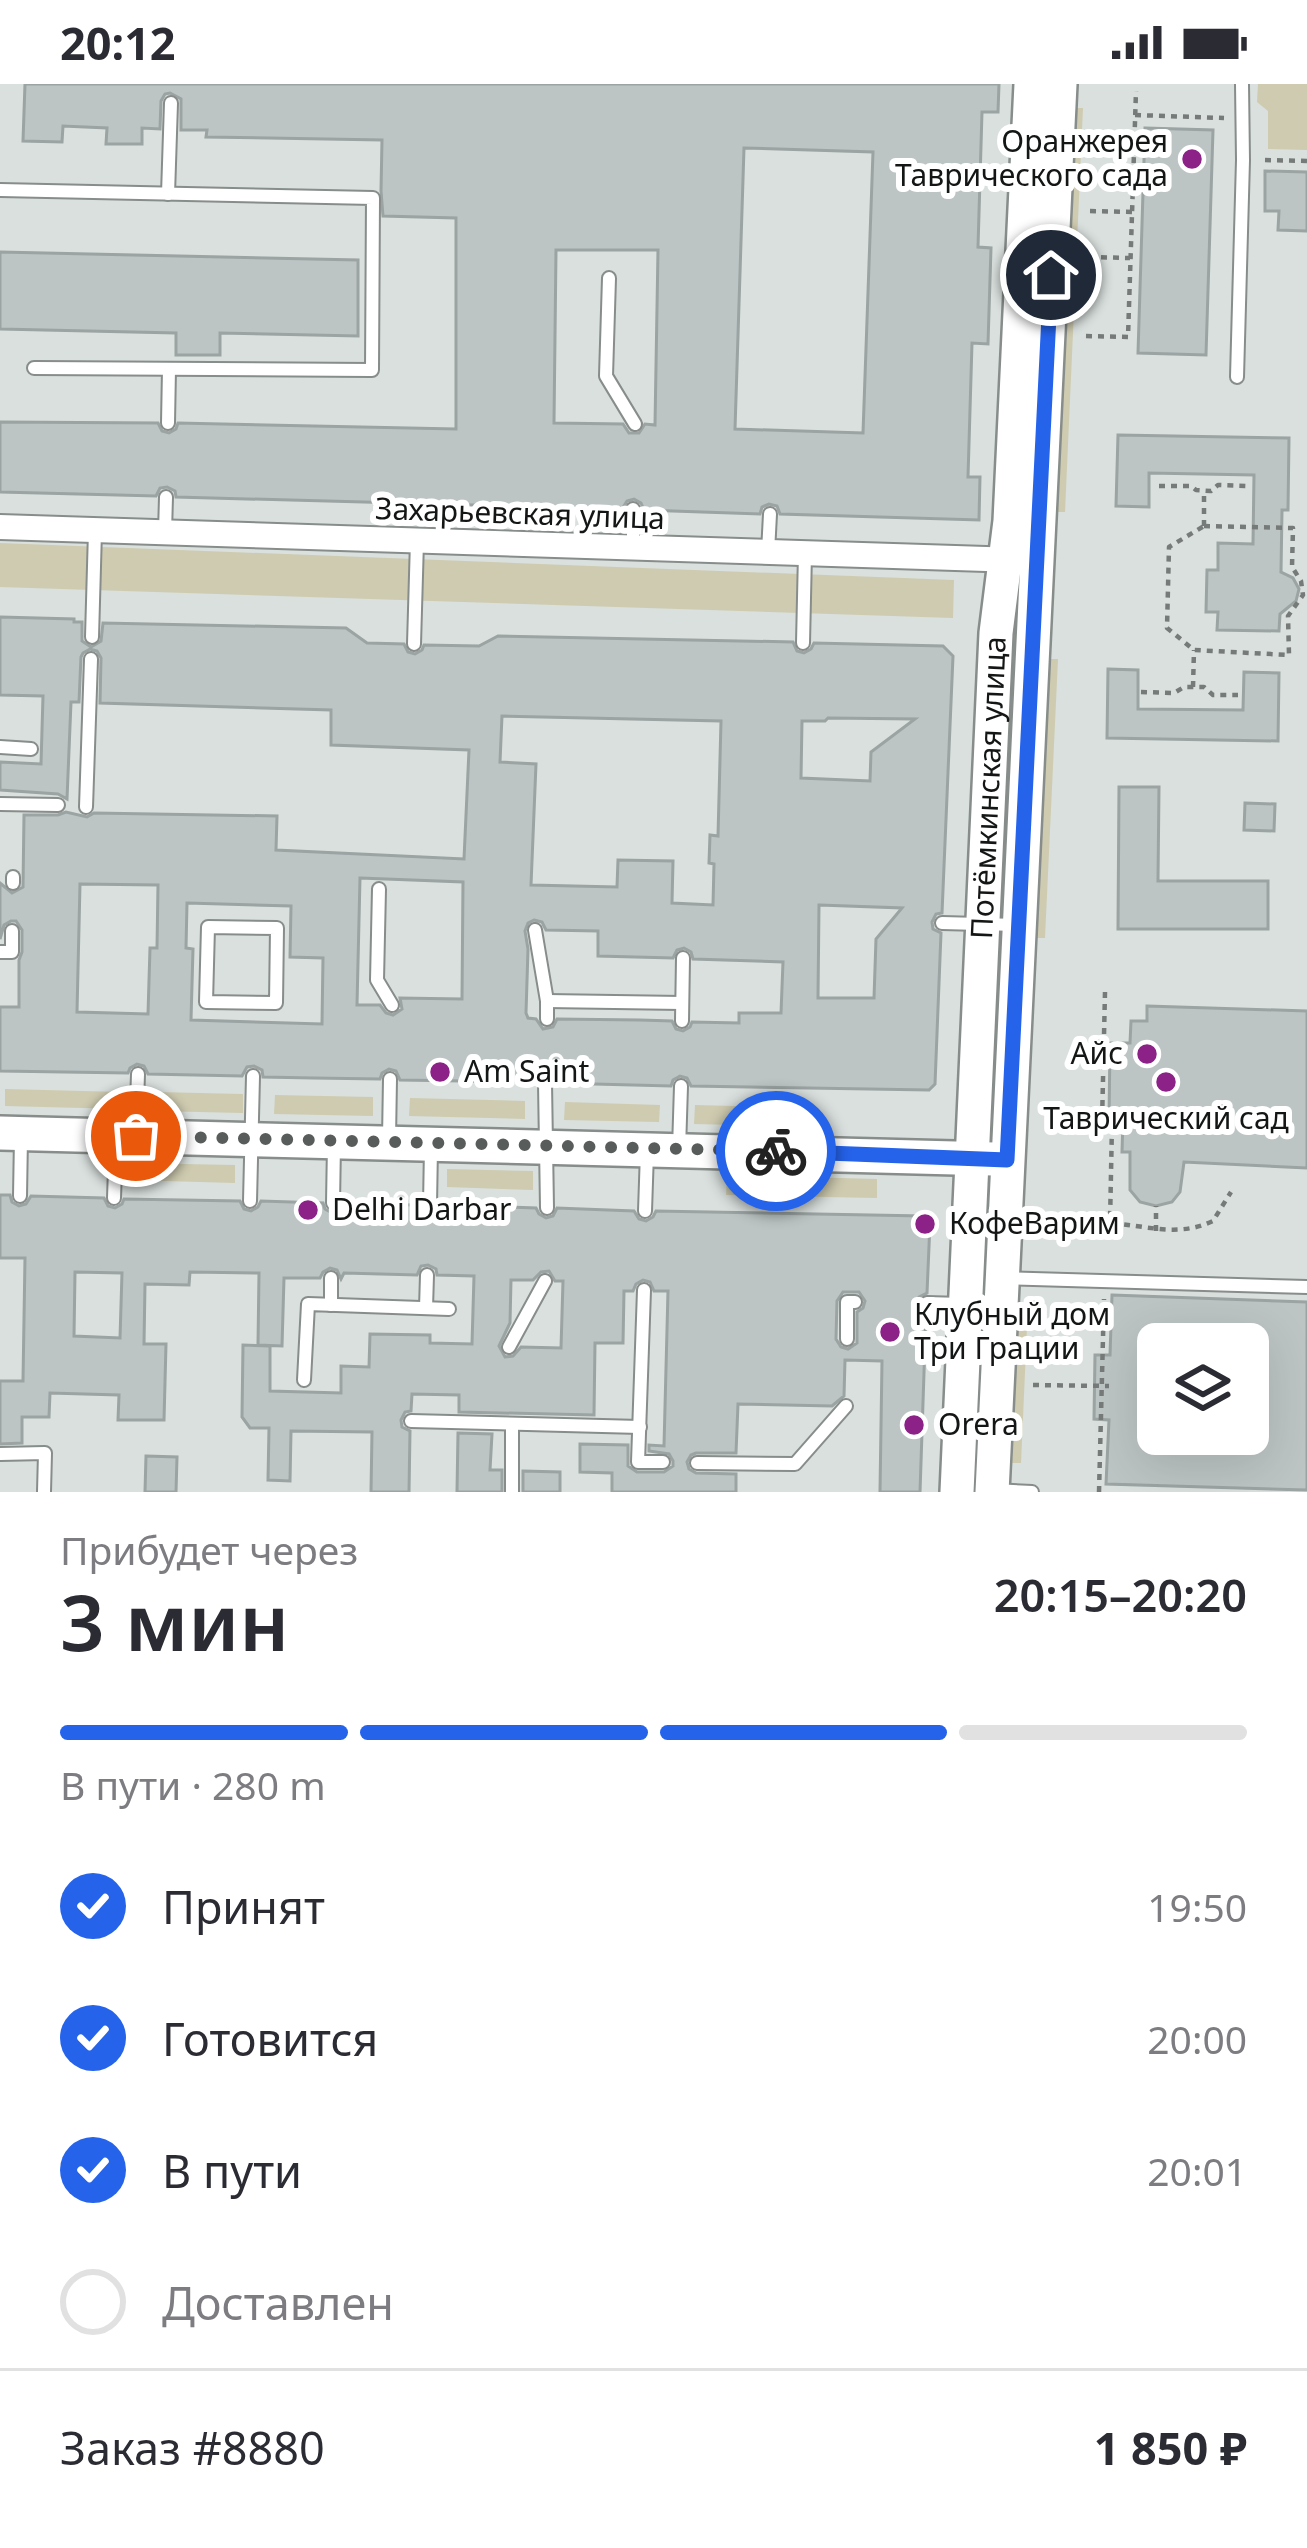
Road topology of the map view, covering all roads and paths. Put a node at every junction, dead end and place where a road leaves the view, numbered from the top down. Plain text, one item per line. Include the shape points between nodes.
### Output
1 (1031, 84) edge
2 (1060, 84) edge
3 (1242, 84) edge
4 (1136, 91) dead end
5 (171, 103) dead end
6 (1135, 115) junction
7 (1242, 118) junction
8 (1243, 160) junction
9 (1307, 161) edge
10 (0, 190) edge
11 (168, 194) junction
12 (1090, 211) dead end
13 (1132, 212) junction
14 (1088, 257) dead end
15 (1130, 258) junction
16 (610, 278) dead end
17 (1086, 336) dead end
18 (34, 368) dead end
19 (169, 369) junction
20 (1238, 377) dead end
21 (168, 423) dead end
22 (635, 424) dead end
23 (1159, 485) dead end
24 (1248, 485) dead end
25 (1204, 491) junction
26 (166, 497) dead end
27 (633, 509) dead end
28 (770, 514) dead end
29 (1204, 526) junction
30 (0, 527) edge
31 (95, 530) junction
32 (165, 533) junction
33 (417, 541) junction
34 (633, 547) junction
35 (768, 552) junction
36 (805, 554) junction
37 (1021, 560) junction
38 (92, 637) dead end
39 (803, 643) dead end
40 (414, 644) dead end
41 (1194, 650) junction
42 (91, 659) dead end
43 (1193, 687) junction
44 (1141, 692) dead end
45 (1238, 695) dead end
46 (0, 747) edge
47 (31, 749) dead end
48 (0, 804) edge
49 (58, 806) dead end
50 (86, 807) dead end
51 (379, 889) dead end
52 (942, 923) dead end
53 (983, 924) junction
54 (1018, 925) junction
55 (535, 930) dead end
56 (12, 932) dead end
57 (0, 952) edge
58 (683, 958) dead end
59 (1105, 992) dead end
60 (547, 1001) junction
61 (255, 1002) junction
62 (682, 1003) junction
63 (392, 1005) dead end
64 (547, 1019) dead end
65 (255, 1022) dead end
66 (682, 1022) dead end
67 (138, 1074) dead end
68 (253, 1076) dead end
69 (390, 1079) dead end
70 (545, 1083) dead end
71 (681, 1086) dead end
72 (11, 1133) edge
73 (126, 1136) junction
74 (251, 1139) junction
75 (334, 1141) junction
76 (389, 1142) junction
77 (431, 1143) junction
78 (546, 1146) junction
79 (663, 1149) junction
80 (972, 1157) junction
81 (1007, 1160) junction
82 (1231, 1192) dead end
83 (20, 1196) dead end
84 (115, 1198) dead end
85 (250, 1202) dead end
86 (333, 1203) dead end
87 (430, 1205) dead end
88 (1156, 1206) dead end
89 (547, 1208) dead end
90 (645, 1211) dead end
91 (1040, 1222) dead end
92 (1110, 1222) junction
93 (1156, 1231) junction
94 (427, 1275) dead end
95 (332, 1278) dead end
96 (1001, 1278) junction
97 (545, 1281) dead end
98 (1104, 1281) junction
99 (1307, 1287) edge
100 (644, 1290) dead end
101 (855, 1302) dead end
102 (927, 1303) dead end
103 (964, 1304) junction
104 (331, 1305) junction
105 (425, 1308) junction
106 (449, 1309) dead end
107 (847, 1339) dead end
108 (509, 1347) dead end
109 (304, 1380) dead end
110 (1033, 1384) dead end
111 (1106, 1386) junction
112 (846, 1406) dead end
113 (411, 1421) dead end
114 (509, 1422) junction
115 (640, 1427) junction
116 (0, 1454) edge
117 (663, 1462) dead end
118 (697, 1463) dead end
119 (992, 1491) edge
120 (44, 1492) edge
121 (512, 1492) edge
122 (957, 1492) edge
123 (1032, 1492) edge
124 (1099, 1492) edge

1 - 37 street, Потёмкинская улица via 1010,520
2 - 37 street, Потёмкинская улица
3 - 7 lane
4 - 6 path
5 - 11 lane
6 - 7 path
6 - 13 path
7 - 8 lane
8 - 9 path
8 - 20 lane
10 - 11 lane
11 - 19 lane via 373,198 372,370
12 - 13 path
13 - 15 path
14 - 15 path
15 - 17 path via 1128,338
16 - 22 lane via 606,376
18 - 19 lane
19 - 21 lane
23 - 25 path
24 - 25 path
25 - 29 path
26 - 32 lane
27 - 34 lane
28 - 35 lane
29 - 41 path via 1169,547 1167,628
29 - 41 path via 1293,528 1292,566 1303,595 1288,616 1289,655
30 - 31 street, Захарьевская улица
31 - 32 street, Захарьевская улица
31 - 38 lane
32 - 33 street, Захарьевская улица
33 - 34 street, Захарьевская улица
33 - 40 lane
34 - 35 street, Захарьевская улица
35 - 36 street, Захарьевская улица
36 - 37 street, Захарьевская улица
36 - 39 lane
37 - 53 street, Потёмкинская улица via 996,633
37 - 54 street, Потёмкинская улица
41 - 43 path
42 - 50 lane
43 - 44 path
43 - 45 path
46 - 47 lane
48 - 49 lane
51 - 63 lane via 377,980
52 - 53 lane
53 - 54 lane
53 - 80 street, Потёмкинская улица
54 - 81 street, Потёмкинская улица
55 - 60 lane
56 - 57 lane via 12,952
58 - 62 lane
59 - 92 path
60 - 62 lane
60 - 64 lane
61 - 61 lane via 206,1002 208,927 277,928 276,1003
61 - 65 lane
62 - 66 lane
67 - 73 lane
68 - 74 lane
69 - 76 lane
70 - 78 lane
71 - 79 lane
72 - 73 street
72 - 83 lane
73 - 74 street
73 - 84 lane
74 - 75 street
74 - 85 lane
75 - 76 street
75 - 86 lane
76 - 77 street
77 - 78 street
77 - 87 lane
78 - 79 street
78 - 89 lane
79 - 80 street
79 - 90 lane
80 - 81 street
80 - 103 street, Потёмкинская улица
81 - 96 street, Потёмкинская улица
82 - 93 path via 1213,1221
88 - 93 path
91 - 92 path
92 - 93 path
94 - 105 lane
95 - 104 lane
96 - 98 lane
96 - 119 street, Потёмкинская улица
97 - 108 lane
98 - 99 lane
98 - 111 path
100 - 115 lane
101 - 107 lane via 847,1302
102 - 103 lane
103 - 122 street, Потёмкинская улица
104 - 105 lane
104 - 109 lane via 308,1304
105 - 106 lane
110 - 111 path
111 - 124 path
112 - 118 lane via 795,1464
113 - 114 lane
114 - 115 lane
114 - 121 lane
115 - 117 lane via 638,1462
116 - 120 lane via 45,1454
119 - 123 lane

